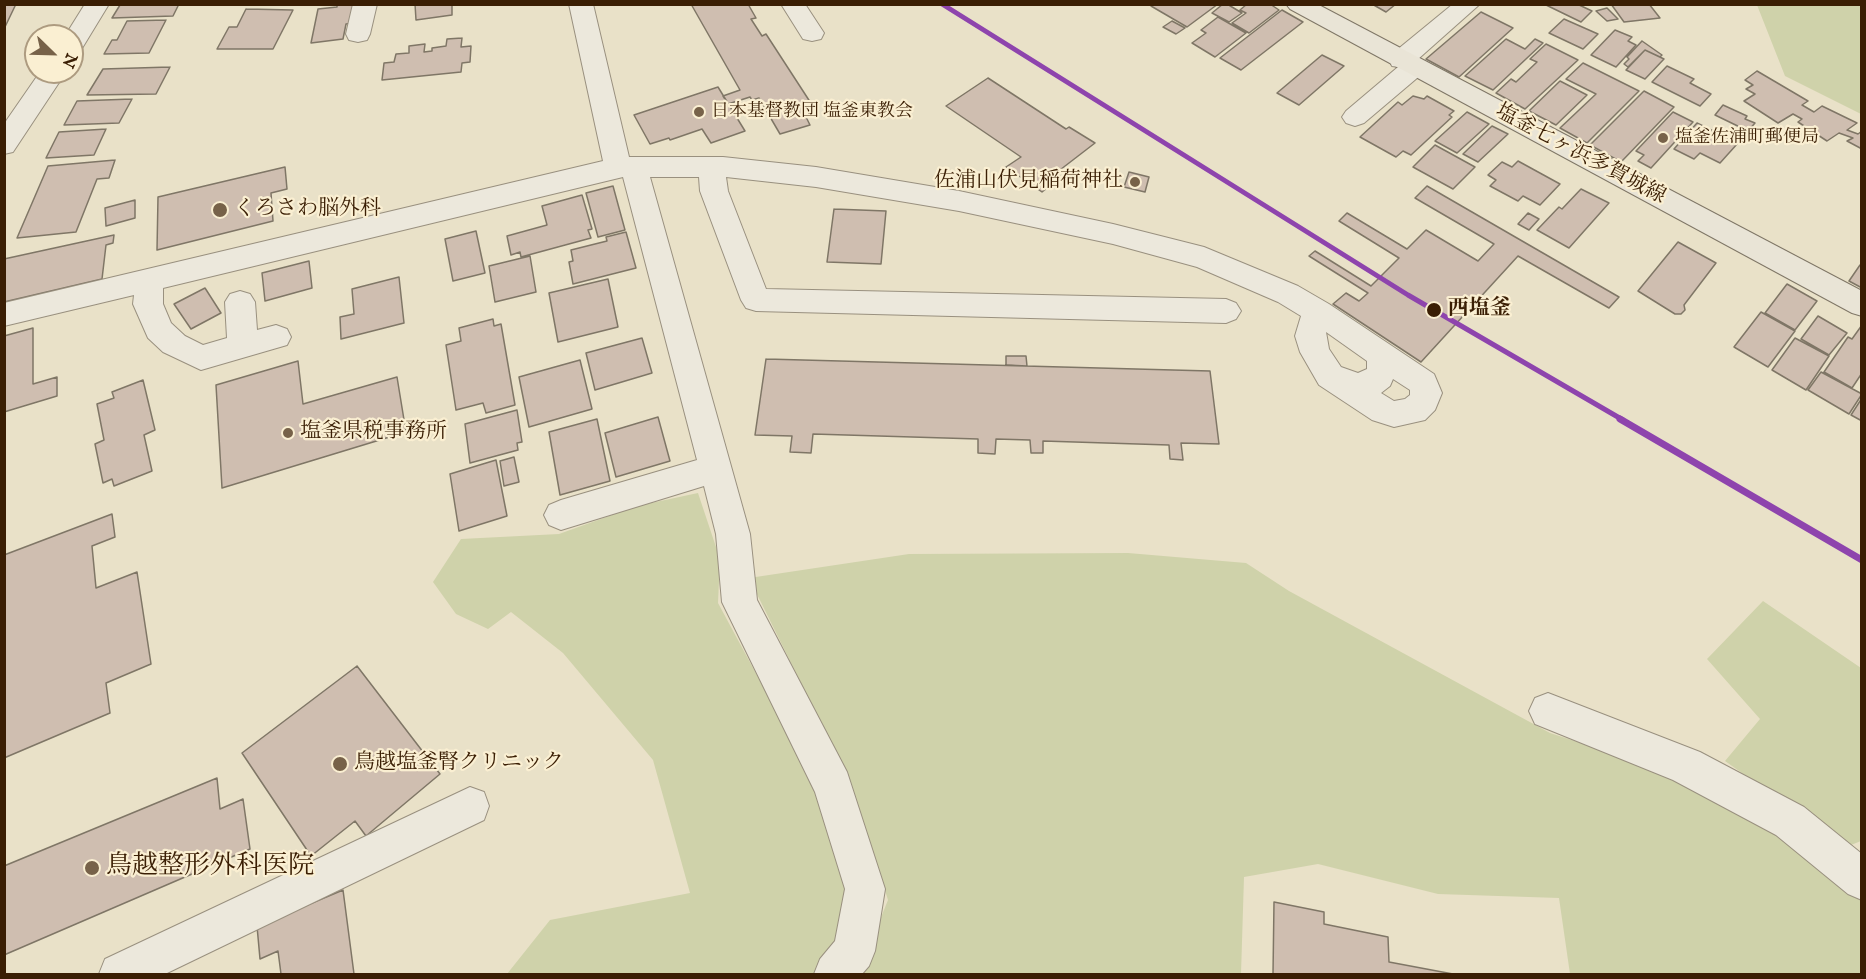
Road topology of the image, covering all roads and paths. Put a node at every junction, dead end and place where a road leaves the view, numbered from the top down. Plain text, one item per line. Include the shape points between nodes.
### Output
1 (98, 4) edge
2 (364, 4) edge
3 (581, 4) edge
4 (793, 4) edge
5 (1298, 4) edge
6 (1468, 4) edge
7 (84, 26) edge
8 (812, 33) dead end
9 (358, 34) dead end
10 (1408, 63) junction
11 (44, 84) edge
12 (1355, 117) dead end
13 (4, 145) edge
14 (626, 167) junction
15 (712, 167) junction
16 (149, 281) junction
17 (240, 302) dead end
18 (1862, 305) edge
19 (1226, 311) dead end
20 (1319, 312) junction
21 (4, 315) edge
22 (276, 337) dead end
23 (243, 346) junction
24 (1382, 355) junction
25 (1330, 376) junction
26 (715, 469) junction
27 (561, 515) dead end
28 (1548, 711) dead end
29 (470, 806) dead end
30 (1862, 880) edge
31 (120, 975) edge
32 (835, 975) edge

1 - 7 street
2 - 9 street
3 - 14 street
4 - 8 street
5 - 10 main road, 塩釜七ヶ浜多賀城線
6 - 10 street
10 - 12 street
10 - 18 main road, 塩釜七ヶ浜多賀城線
11 - 13 street
14 - 15 street
14 - 16 street
14 - 26 street
15 - 19 street via 714,191 756,300
15 - 20 street via 838,181 959,201 1113,234 1204,258 1288,294
16 - 21 street
16 - 23 street via 148,304 159,330 174,344 201,358
17 - 23 street
20 - 24 street
20 - 25 street via 1310,336
22 - 23 street
24 - 25 street via 1383,367 1371,384 1357,386
24 - 25 street via 1423,383 1424,401 1414,411 1383,411
26 - 27 street
26 - 32 street via 733,534 740,603 833,786 866,890 854,951
28 - 30 street via 1686,766 1790,822
29 - 31 street

